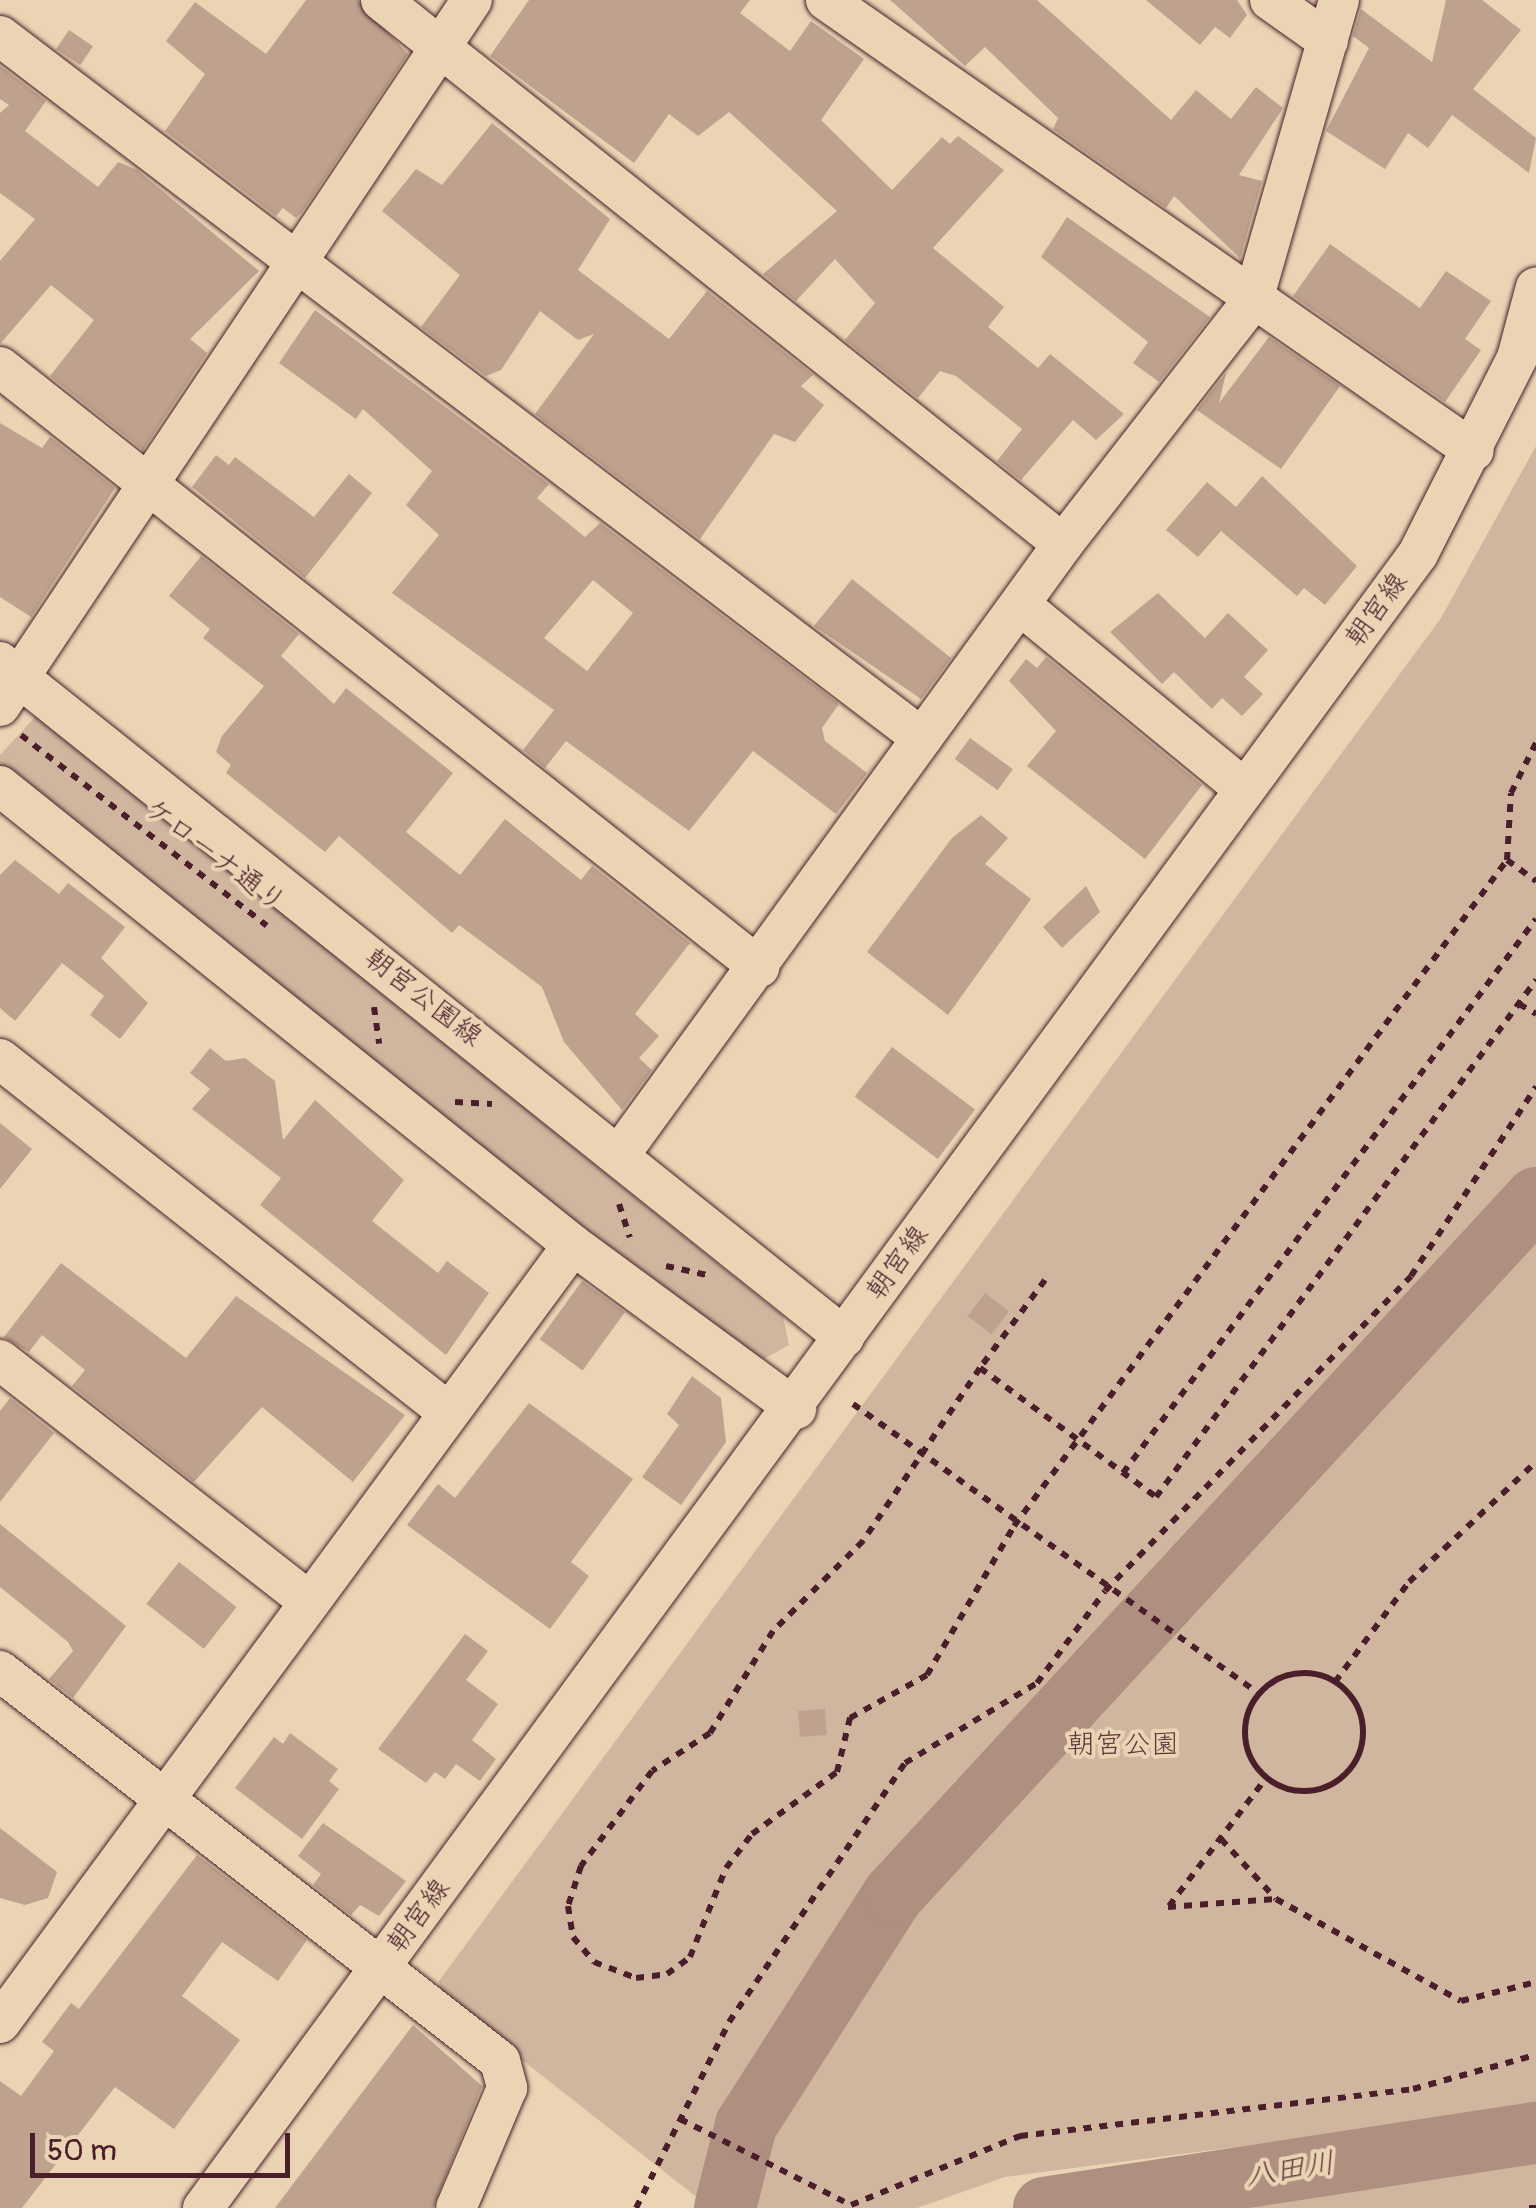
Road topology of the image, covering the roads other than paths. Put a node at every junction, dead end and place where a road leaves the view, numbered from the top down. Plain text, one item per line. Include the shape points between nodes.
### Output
1 (381, 0) edge
2 (472, 0) edge
3 (826, 0) edge
4 (1270, 0) edge
5 (1339, 0) edge
6 (0, 36) edge
7 (1328, 41) junction
8 (443, 44) junction
9 (298, 264) junction
10 (1536, 287) edge
11 (1252, 300) junction
12 (0, 366) edge
13 (1474, 451) junction
14 (148, 482) junction
15 (1063, 544) junction
16 (1024, 608) junction
17 (8, 694) edge
18 (922, 738) junction
19 (0, 786) edge
20 (1244, 789) junction
21 (759, 967) junction
22 (0, 1059) edge
23 (614, 1170) junction
24 (573, 1245) junction
25 (844, 1337) junction
26 (0, 1360) edge
27 (796, 1408) junction
28 (448, 1412) junction
29 (308, 1601) junction
30 (0, 1671) edge
31 (163, 1798) junction
32 (382, 1966) junction
33 (12, 1979) edge
34 (0, 2023) edge
35 (202, 2208) edge
36 (456, 2208) edge

1 - 8 street
2 - 8 street
3 - 11 street
4 - 7 street
5 - 7 street
6 - 9 street
7 - 11 street
8 - 9 street
8 - 15 street
9 - 14 street
9 - 18 street
10 - 13 street, 朝宮線 via 1517,358
11 - 13 street
11 - 15 street
12 - 14 street
13 - 20 street, 朝宮線 via 1418,554
14 - 17 street
14 - 21 street
15 - 16 street
16 - 18 street
16 - 20 street
17 - 23 street, 朝宮公園線
18 - 21 street
19 - 24 street
20 - 25 street, 朝宮線
21 - 23 street
22 - 28 street
23 - 25 street, 朝宮公園線
24 - 27 street
24 - 28 street
25 - 27 street, 朝宮線
26 - 29 street
27 - 32 street, 朝宮線
28 - 29 street
29 - 31 street
30 - 31 street
31 - 32 street
31 - 33 street
32 - 35 street, 朝宮線
32 - 36 street via 500,2061 508,2088
33 - 34 street

